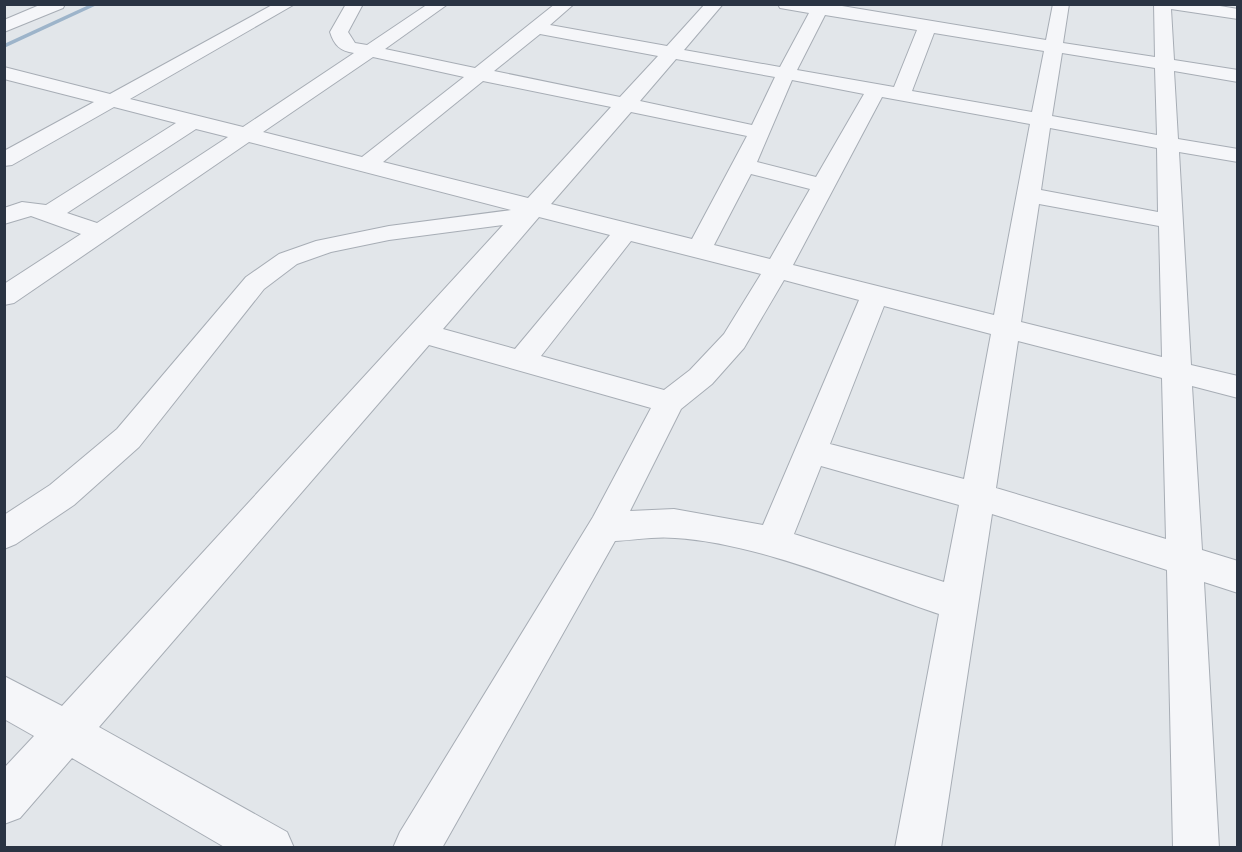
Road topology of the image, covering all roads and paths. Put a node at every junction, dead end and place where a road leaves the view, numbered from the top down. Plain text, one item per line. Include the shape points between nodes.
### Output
1 (57, 4) edge
2 (287, 4) edge
3 (355, 4) edge
4 (566, 4) edge
5 (715, 4) edge
6 (786, 4) edge
7 (909, 4) edge
8 (1060, 4) edge
9 (1162, 4) edge
10 (1170, 4) edge
11 (432, 6) edge
12 (820, 7) edge
13 (1238, 14) edge
14 (900, 23) junction
15 (4, 27) edge
16 (927, 27) junction
17 (536, 28) junction
18 (1053, 47) junction
19 (672, 52) junction
20 (368, 53) junction
21 (1165, 65) junction
22 (4, 73) edge
23 (786, 73) junction
24 (478, 75) junction
25 (1238, 76) edge
26 (876, 89) junction
27 (901, 94) junction
28 (112, 101) junction
29 (625, 105) junction
30 (194, 121) junction
31 (1041, 121) junction
32 (758, 132) junction
33 (246, 135) junction
34 (1167, 143) junction
35 (1238, 156) edge
36 (4, 160) edge
37 (366, 165) junction
38 (744, 166) junction
39 (824, 186) junction
40 (1029, 195) junction
41 (530, 211) junction
42 (48, 214) junction
43 (4, 217) edge
44 (1170, 221) junction
45 (627, 230) junction
46 (101, 233) junction
47 (699, 249) junction
48 (777, 270) junction
49 (875, 294) junction
50 (4, 297) edge
51 (1006, 328) junction
52 (422, 333) junction
53 (522, 360) junction
54 (1177, 371) junction
55 (1238, 387) edge
56 (669, 402) junction
57 (812, 451) junction
58 (977, 496) junction
59 (605, 527) junction
60 (4, 534) edge
61 (773, 542) junction
62 (1185, 561) junction
63 (1238, 577) edge
64 (959, 604) junction
65 (4, 696) edge
66 (67, 732) junction
67 (4, 802) edge
68 (271, 848) edge
69 (416, 848) edge
70 (918, 848) edge
71 (1196, 848) edge

1 - 15 street
2 - 28 street
3 - 20 street via 339,32 350,47
4 - 17 street
5 - 19 street
6 - 12 street
7 - 14 street
8 - 18 street
9 - 21 street
10 - 13 street
11 - 20 street
12 - 14 street
12 - 23 street
14 - 16 street
16 - 18 street
16 - 27 street
17 - 19 street
17 - 24 street
18 - 21 street
18 - 31 street
19 - 23 street
19 - 29 street
20 - 24 street
20 - 33 street
21 - 25 street
21 - 34 street
22 - 28 street
23 - 26 street
23 - 32 street
24 - 29 street
24 - 37 street
26 - 27 street
26 - 39 street
27 - 31 street
28 - 30 street
28 - 36 street
29 - 32 street
29 - 41 street
30 - 33 street
30 - 42 street
31 - 34 street
31 - 40 street
32 - 38 street
33 - 37 street
33 - 46 street
34 - 35 street
34 - 44 street
37 - 41 street
38 - 39 street
38 - 47 street
39 - 48 street
40 - 44 street
40 - 51 street
41 - 45 street
41 - 52 street
41 - 60 street via 389,233 325,246 288,259 255,283 128,438 62,495
42 - 43 street via 28,208
42 - 46 street
44 - 54 street
45 - 47 street
45 - 53 street
46 - 50 street
47 - 48 street
48 - 49 street
48 - 56 street via 734,341 701,377
49 - 51 street
49 - 57 street
51 - 54 street
51 - 58 street
52 - 53 street
52 - 66 street
53 - 56 street
54 - 55 street
54 - 62 street
56 - 59 street
57 - 58 street
57 - 61 street
58 - 62 street
58 - 64 street
59 - 61 street via 674,523
59 - 69 street
61 - 64 street
62 - 63 street
62 - 71 street
64 - 70 street
65 - 66 street
66 - 67 street
66 - 68 street

